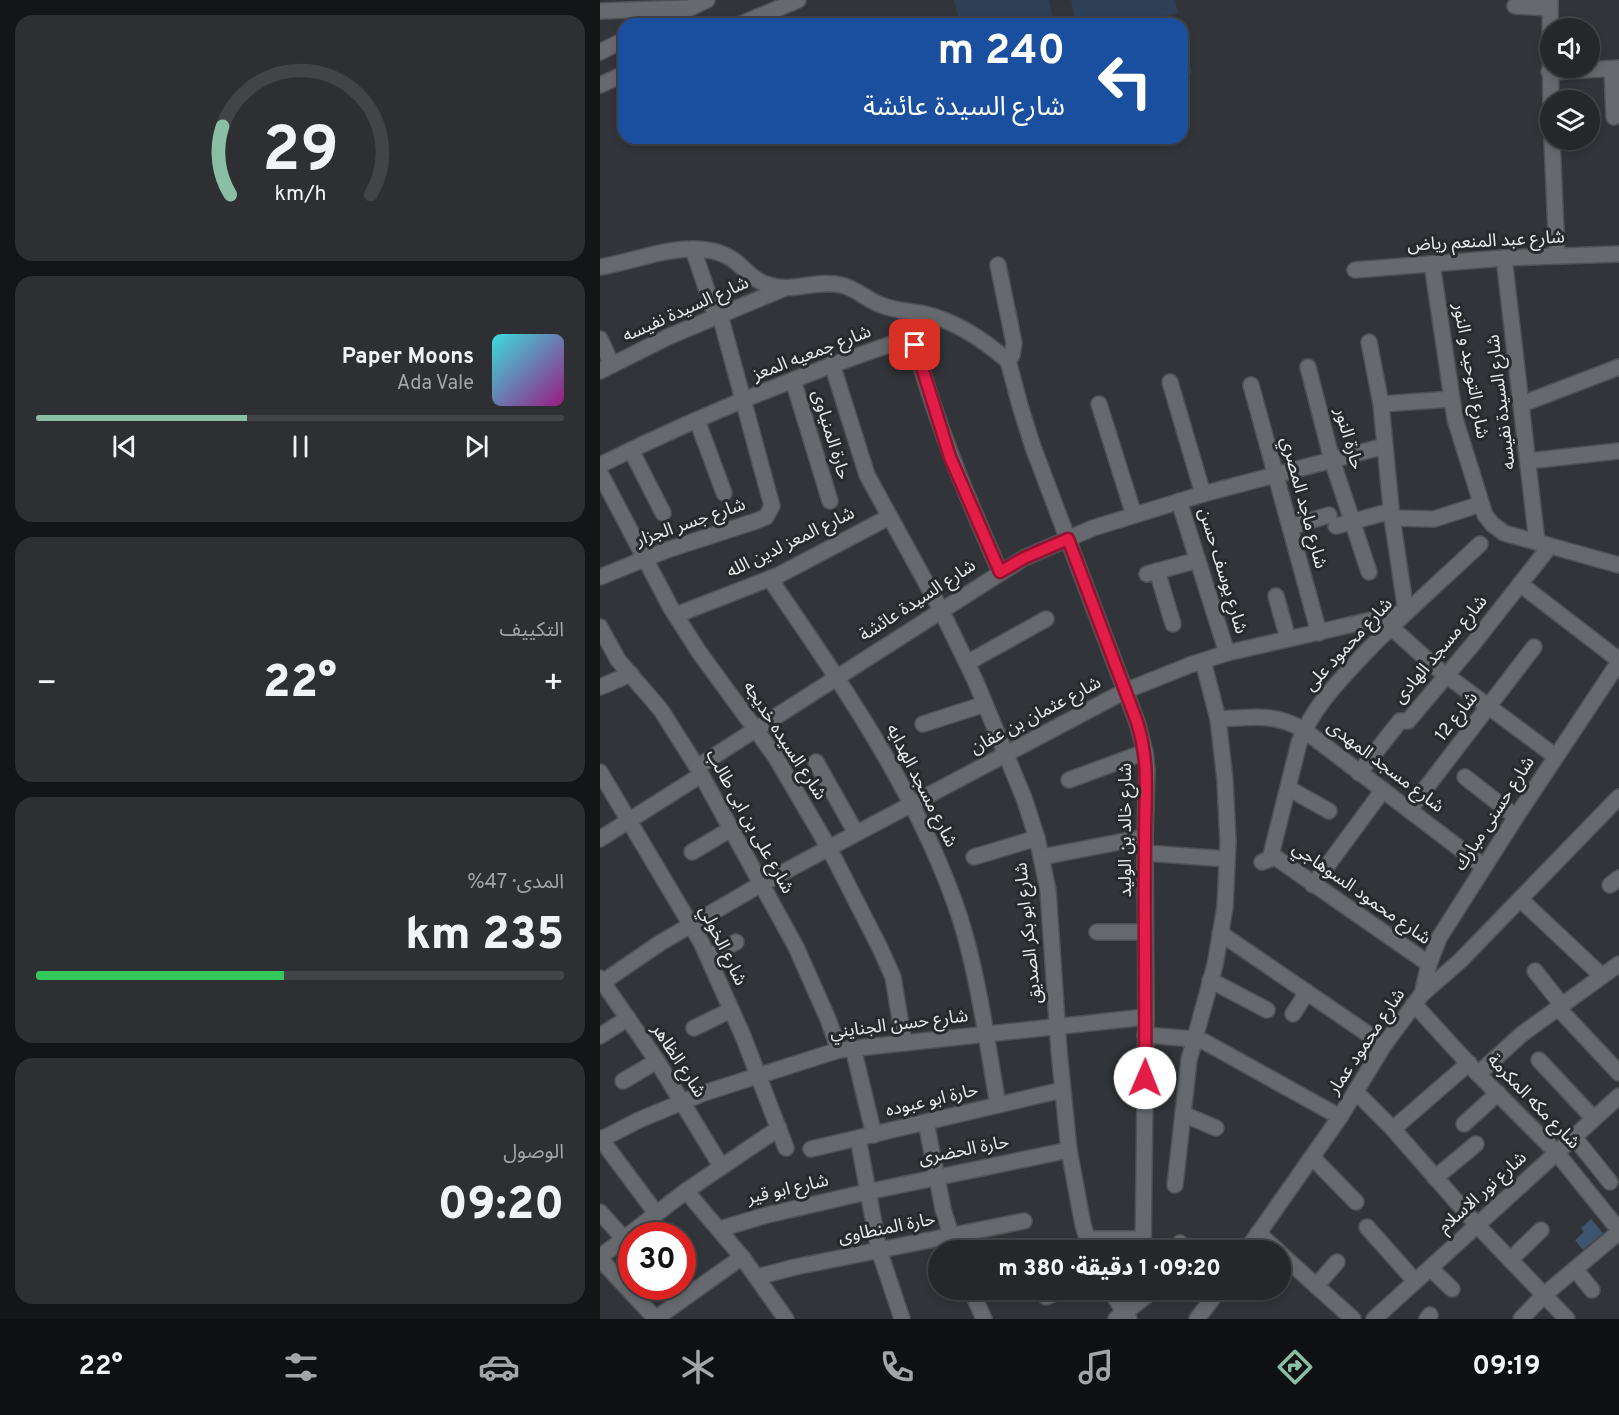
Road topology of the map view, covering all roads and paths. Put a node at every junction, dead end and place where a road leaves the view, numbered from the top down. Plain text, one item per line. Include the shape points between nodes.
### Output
1 (707, 0) edge
2 (798, 0) edge
3 (1550, 4) edge
4 (1515, 6) dead end
5 (689, 8) junction
6 (600, 11) edge
7 (669, 18) edge
8 (755, 18) edge
9 (618, 43) edge
10 (600, 52) edge
11 (1615, 68) edge
12 (1600, 69) edge
13 (618, 77) edge
14 (600, 85) edge
15 (1614, 117) dead end
16 (1552, 150) edge
17 (693, 249) junction
18 (1619, 254) edge
19 (1557, 256) junction
20 (1504, 258) junction
21 (1432, 264) junction
22 (998, 265) dead end
23 (600, 267) edge
24 (1355, 270) dead end
25 (788, 286) junction
26 (718, 316) junction
27 (600, 339) edge
28 (1369, 342) dead end
29 (1008, 361) junction
30 (832, 364) junction
31 (1308, 367) dead end
32 (1619, 367) edge
33 (606, 368) edge
34 (793, 380) junction
35 (1170, 382) dead end
36 (1251, 384) dead end
37 (1452, 399) junction
38 (744, 402) junction
39 (1099, 404) dead end
40 (1522, 404) junction
41 (1380, 405) junction
42 (698, 420) junction
43 (1386, 446) junction
44 (631, 450) junction
45 (1619, 451) edge
46 (1332, 460) junction
47 (1528, 461) junction
48 (600, 465) edge
49 (600, 473) edge
50 (1275, 474) junction
51 (724, 493) dead end
52 (1203, 494) junction
53 (830, 501) dead end
54 (1179, 501) junction
55 (1481, 504) junction
56 (663, 513) dead end
57 (1392, 514) junction
58 (1134, 515) junction
59 (889, 517) junction
60 (1353, 520) junction
61 (1290, 527) junction
62 (1068, 539) junction
63 (1480, 544) dead end
64 (1544, 544) junction
65 (645, 559) junction
66 (1198, 560) junction
67 (1619, 566) edge
68 (1000, 572) junction
69 (1369, 572) dead end
70 (600, 578) edge
71 (770, 579) junction
72 (1520, 584) junction
73 (1276, 596) dead end
74 (941, 610) junction
75 (1406, 612) junction
76 (676, 615) junction
77 (1046, 619) dead end
78 (1173, 624) dead end
79 (600, 627) edge
80 (1390, 627) junction
81 (1318, 633) junction
82 (1288, 639) junction
83 (1534, 647) dead end
84 (1227, 654) junction
85 (1203, 661) junction
86 (1619, 661) edge
87 (967, 663) junction
88 (631, 674) junction
89 (1446, 676) junction
90 (837, 677) junction
91 (600, 687) edge
92 (1125, 691) junction
93 (985, 704) junction
94 (1489, 708) junction
95 (1218, 719) junction
96 (923, 724) dead end
97 (756, 729) junction
98 (1304, 730) junction
99 (1145, 752) junction
100 (1006, 753) junction
101 (1555, 756) junction
102 (816, 762) dead end
103 (699, 771) junction
104 (600, 772) edge
105 (1359, 772) junction
106 (1465, 777) dead end
107 (1070, 780) dead end
108 (1288, 788) junction
109 (1383, 790) junction
110 (1619, 797) edge
111 (911, 804) junction
112 (1409, 810) junction
113 (1329, 811) dead end
114 (1516, 817) junction
115 (630, 820) junction
116 (731, 829) junction
117 (856, 833) junction
118 (1037, 838) junction
119 (600, 839) edge
120 (1145, 845) junction
121 (829, 848) junction
122 (692, 852) dead end
123 (974, 857) dead end
124 (1042, 857) junction
125 (1227, 859) junction
126 (1267, 859) joint
127 (1485, 867) junction
128 (761, 884) junction
129 (1313, 885) junction
130 (1520, 899) junction
131 (692, 924) junction
132 (1096, 932) dead end
133 (1145, 932) junction
134 (1220, 933) junction
135 (736, 942) dead end
136 (708, 957) junction
137 (1429, 964) junction
138 (1619, 964) edge
139 (1535, 971) dead end
140 (1602, 976) junction
141 (1210, 980) junction
142 (601, 981) edge
143 (1308, 992) junction
144 (1418, 999) junction
145 (1560, 1006) junction
146 (731, 1010) junction
147 (1266, 1010) dead end
148 (1293, 1014) dead end
149 (1146, 1017) junction
150 (628, 1018) junction
151 (1058, 1026) junction
152 (694, 1028) dead end
153 (985, 1034) junction
154 (1145, 1035) junction
155 (600, 1036) edge
156 (1194, 1039) junction
157 (904, 1043) junction
158 (1384, 1045) junction
159 (846, 1049) junction
160 (1539, 1060) dead end
161 (657, 1061) junction
162 (1473, 1069) junction
163 (1619, 1073) edge
164 (758, 1074) junction
165 (623, 1082) dead end
166 (1062, 1090) junction
167 (1356, 1092) junction
168 (1498, 1093) junction
169 (1619, 1096) edge
170 (682, 1101) junction
171 (998, 1105) junction
172 (1183, 1114) junction
173 (1340, 1117) junction
174 (1594, 1119) junction
175 (926, 1122) junction
176 (1464, 1124) dead end
177 (779, 1128) junction
178 (1216, 1128) dead end
179 (1393, 1129) junction
180 (874, 1135) junction
181 (1574, 1137) junction
182 (858, 1138) junction
183 (600, 1139) edge
184 (1476, 1144) dead end
185 (786, 1148) dead end
186 (812, 1149) dead end
187 (1069, 1150) junction
188 (1556, 1152) junction
189 (1312, 1157) junction
190 (721, 1166) junction
191 (935, 1177) junction
192 (1435, 1178) junction
193 (1610, 1182) dead end
194 (1175, 1185) dead end
195 (686, 1191) junction
196 (867, 1192) junction
197 (1356, 1202) dead end
198 (600, 1212) edge
199 (656, 1213) junction
200 (1024, 1221) dead end
201 (645, 1222) edge
202 (1477, 1225) junction
203 (1367, 1227) dead end
204 (720, 1229) junction
205 (1541, 1230) dead end
206 (1619, 1231) edge
207 (618, 1232) edge
208 (1258, 1233) junction
209 (951, 1236) junction
210 (952, 1240) edge
211 (1088, 1240) edge
212 (1142, 1240) edge
213 (1253, 1240) edge
214 (1266, 1240) edge
215 (618, 1244) edge
216 (879, 1250) junction
217 (742, 1257) junction
218 (600, 1258) edge
219 (1510, 1260) junction
220 (1337, 1262) dead end
221 (1291, 1263) edge
222 (1430, 1268) junction
223 (1575, 1269) junction
224 (757, 1277) junction
225 (1415, 1281) junction
226 (1316, 1286) junction
227 (1452, 1289) dead end
228 (1592, 1290) dead end
229 (1544, 1295) junction
230 (975, 1300) edge
231 (1115, 1300) edge
232 (1142, 1300) edge
233 (1211, 1300) edge
234 (1123, 1317) edge
235 (656, 1319) edge
236 (786, 1319) edge
237 (902, 1319) edge
238 (984, 1319) edge
239 (1197, 1319) edge
240 (1353, 1319) edge
241 (1374, 1319) edge
242 (1521, 1319) edge
243 (1567, 1319) edge

1 - 5 street
2 - 8 street
3 - 4 street
5 - 6 street
5 - 7 street
9 - 10 street
11 - 12 street
11 - 15 street
13 - 14 street
16 - 19 street
17 - 23 street via 650,254
17 - 25 street via 722,253 757,281
17 - 26 street, شارع جسر الجزار
18 - 19 street, شارع عبد المنعم رياض
19 - 20 street, شارع عبد المنعم رياض
20 - 21 street, شارع عبد المنعم رياض
20 - 40 street, شارع السيدة نفيسه
21 - 24 street, شارع عبد المنعم رياض
21 - 37 street, شارع التوحيد و النور
22 - 29 street via 1014,343
25 - 26 street, شارع السيدة نفيسه
25 - 29 street via 840,284 884,306 944,320 989,345
26 - 33 street, شارع السيدة نفيسه
26 - 38 street, شارع جسر الجزار
27 - 33 street
28 - 41 street
29 - 62 street, شارع خالد بن الوليد via 1024,418
30 - 34 street, شارع جمعيه المعز
30 - 59 street, شارع ابو بكر الصديق via 867,476
30 - 68 street, شارع جمعيه المعز via 905,340 915,345 950,457
31 - 46 street, حارة النور
32 - 40 street
34 - 38 street, شارع جمعيه المعز
34 - 53 street, حارة المنياوى
35 - 52 street
36 - 50 street, شارع ماجد المصري
37 - 41 street
37 - 55 street, شارع التوحيد و النور
38 - 42 street, شارع جمعيه المعز
38 - 65 street, شارع جسر الجزار via 770,495 772,506 766,517
39 - 58 street
40 - 47 street, شارع السيدة نفيسه
41 - 43 street
42 - 44 street, شارع جمعيه المعز
42 - 51 street
43 - 46 street, شارع السيدة عائشة
43 - 57 street
44 - 48 street, شارع جمعيه المعز
44 - 56 street
45 - 47 street
46 - 50 street, شارع السيدة عائشة
46 - 60 street, حارة النور
47 - 64 street, شارع السيدة نفيسه
49 - 65 street, شارع السيده خديجه
50 - 52 street, شارع السيدة عائشة
50 - 61 street, شارع ماجد المصري
52 - 54 street, شارع السيدة عائشة
54 - 58 street, شارع السيدة عائشة
54 - 66 street, شارع يوسف حسن
55 - 57 street via 1434,519
55 - 64 street, شارع التوحيد و النور via 1492,524 1504,533
57 - 60 street
57 - 75 street
58 - 62 street, شارع السيدة عائشة
59 - 71 street, شارع المعز لدين الله
59 - 74 street, شارع ابو بكر الصديق
60 - 61 street
60 - 69 street, حارة النور
61 - 81 street, شارع ماجد المصري
62 - 68 street, شارع السيدة عائشة
62 - 92 street, شارع خالد بن الوليد
63 - 75 street, شارع محمود على
64 - 67 street, شارع التوحيد و النور
64 - 72 street, شارع مسجد الهادى
65 - 70 street, شارع جسر الجزار
65 - 76 street, شارع السيده خديجه
66 - 78 street via 1152,572
66 - 84 street, شارع يوسف حسن
68 - 74 street, شارع السيدة عائشة
71 - 76 street, شارع المعز لدين الله
71 - 90 street, شارع مسجد الهدايه
72 - 86 street
72 - 89 street, شارع مسجد الهادى
73 - 82 street
74 - 87 street, شارع ابو بكر الصديق
74 - 90 street, شارع السيدة عائشة
75 - 80 street, شارع محمود على
75 - 81 street, شارع عثمان بن عفان
76 - 97 street, شارع السيده خديجه
77 - 87 street
79 - 88 street, شارع على بن ابى طالب via 618,660
80 - 89 street
80 - 98 street, شارع محمود على via 1335,684
81 - 82 street, شارع عثمان بن عفان
82 - 84 street, شارع عثمان بن عفان
83 - 94 street, شارع 12
84 - 85 street, شارع عثمان بن عفان
85 - 92 street, شارع عثمان بن عفان
85 - 95 street
86 - 101 street, شارع حسنى مبارك
87 - 93 street, شارع ابو بكر الصديق
88 - 91 street
88 - 103 street, شارع على بن ابى طالب via 661,710
89 - 94 street
89 - 105 street, شارع مسجد الهادى via 1408,721 1400,721
90 - 97 street, شارع السيدة عائشة
90 - 111 street, شارع مسجد الهدايه
92 - 99 street, شارع خالد بن الوليد
92 - 100 street, شارع عثمان بن عفان
93 - 96 street
93 - 100 street, شارع ابو بكر الصديق
94 - 101 street
94 - 112 street, شارع 12
95 - 98 street, شارع مسجد المهدى via 1270,717
95 - 125 street via 1225,780
97 - 103 street, شارع السيدة عائشة
97 - 121 street, شارع السيده خديجه
98 - 105 street, شارع مسجد المهدى
98 - 108 street, شارع محمود على
99 - 107 street
99 - 120 street, شارع خالد بن الوليد
100 - 111 street, شارع عثمان بن عفان
100 - 118 street, شارع ابو بكر الصديق
101 - 114 street, شارع حسنى مبارك
102 - 117 street
103 - 115 street, شارع السيدة عائشة
103 - 116 street, شارع على بن ابى طالب
104 - 115 street, شارع الخولي
105 - 109 street, شارع مسجد المهدى
106 - 114 street
108 - 113 street
108 - 126 street, شارع محمود على
109 - 112 street, شارع مسجد المهدى
109 - 129 street
110 - 130 street, شارع محمود عمار
111 - 117 street, شارع عثمان بن عفان
111 - 153 street, شارع مسجد الهدايه via 960,919
112 - 127 street, شارع مسجد المهدى
114 - 127 street, شارع حسنى مبارك
115 - 119 street, شارع السيدة عائشة
115 - 131 street, شارع الخولي
116 - 122 street
116 - 128 street, شارع على بن ابى طالب
117 - 121 street, شارع عثمان بن عفان
118 - 123 street
118 - 124 street, شارع ابو بكر الصديق
120 - 124 street
120 - 125 street
120 - 133 street, شارع خالد بن الوليد
121 - 128 street, شارع عثمان بن عفان
121 - 157 street, شارع السيده خديجه via 893,977
124 - 151 street, شارع ابو بكر الصديق
125 - 134 street
126 - 129 street, شارع محمود السوهاجي
127 - 137 street, شارع حسنى مبارك via 1439,938
128 - 131 street, شارع عثمان بن عفان
128 - 159 street, شارع على بن ابى طالب
129 - 137 street, شارع محمود السوهاجي
130 - 140 street
130 - 144 street, شارع محمود عمار
131 - 136 street, شارع الخولي
131 - 142 street, شارع عثمان بن عفان
132 - 133 street
133 - 149 street, شارع خالد بن الوليد
134 - 141 street
134 - 143 street
135 - 136 street
136 - 146 street, شارع الخولي
137 - 144 street, شارع حسنى مبارك
138 - 140 street
139 - 145 street
140 - 145 street
141 - 147 street
141 - 156 street
142 - 150 street, شارع الظاهر
143 - 148 street
143 - 158 street
144 - 158 street, شارع محمود عمار
144 - 162 street, شارع مكه المكرمة
145 - 162 street
145 - 163 street
146 - 152 street
146 - 164 street, شارع الخولي
149 - 151 street, شارع حسن الجنايني
149 - 154 street, شارع خالد بن الوليد
150 - 155 street
150 - 161 street, شارع الظاهر
151 - 153 street, شارع حسن الجنايني
151 - 166 street, شارع ابو بكر الصديق
153 - 157 street, شارع حسن الجنايني
153 - 171 street, شارع مسجد الهدايه
154 - 156 street
154 - 212 street, شارع خالد بن الوليد
156 - 172 street
156 - 173 street
157 - 159 street, شارع حسن الجنايني
158 - 167 street, شارع محمود عمار
159 - 164 street, شارع حسن الجنايني
159 - 180 street, شارع على بن ابى طالب
160 - 174 street
161 - 165 street
161 - 170 street, شارع الظاهر
162 - 168 street, شارع مكه المكرمة
162 - 179 street
164 - 170 street, شارع حسن الجنايني
164 - 177 street, شارع الخولي
166 - 171 street, حارة ابو عبوده
166 - 187 street, شارع ابو بكر الصديق
167 - 173 street, شارع محمود عمار
167 - 179 street
168 - 176 street
168 - 188 street, شارع مكه المكرمة
169 - 174 street, شارع نور الاسلام
170 - 183 street, شارع حسن الجنايني
170 - 190 street, شارع الظاهر
171 - 175 street, حارة ابو عبوده
172 - 178 street
172 - 194 street
173 - 189 street, شارع محمود عمار
174 - 181 street, شارع نور الاسلام
175 - 180 street, حارة ابو عبوده
175 - 191 street
177 - 185 street, شارع الخولي
177 - 190 street
179 - 192 street
180 - 182 street, حارة ابو عبوده
181 - 188 street, شارع نور الاسلام
181 - 193 street
182 - 186 street, حارة ابو عبوده
182 - 196 street
183 - 199 street
184 - 192 street
187 - 191 street, حارة الحضرى
187 - 211 street, شارع ابو بكر الصديق
188 - 202 street, شارع نور الاسلام
188 - 206 street, شارع مكه المكرمة
189 - 197 street
189 - 208 street, شارع محمود عمار
190 - 195 street
191 - 196 street, حارة الحضرى
191 - 209 street
192 - 202 street
195 - 199 street
195 - 204 street
196 - 204 street, شارع ابو قير
196 - 216 street
198 - 207 street
199 - 201 street
200 - 209 street, حارة المنطاوى
202 - 219 street
202 - 222 street, شارع نور الاسلام
203 - 225 street
204 - 217 street
205 - 219 street
206 - 223 street
208 - 213 street, شارع محمود عمار
208 - 214 street
209 - 210 street
209 - 216 street, حارة المنطاوى
215 - 218 street
216 - 224 street, حارة المنطاوى
216 - 237 street
217 - 224 street
217 - 235 street
218 - 235 street
219 - 229 street
220 - 226 street
221 - 226 street
222 - 225 street, شارع نور الاسلام
222 - 227 street
223 - 228 street
223 - 229 street
224 - 236 street
225 - 241 street, شارع نور الاسلام
226 - 240 street
229 - 242 street
229 - 243 street
230 - 238 street
231 - 234 street
232 - 234 street
233 - 239 street

